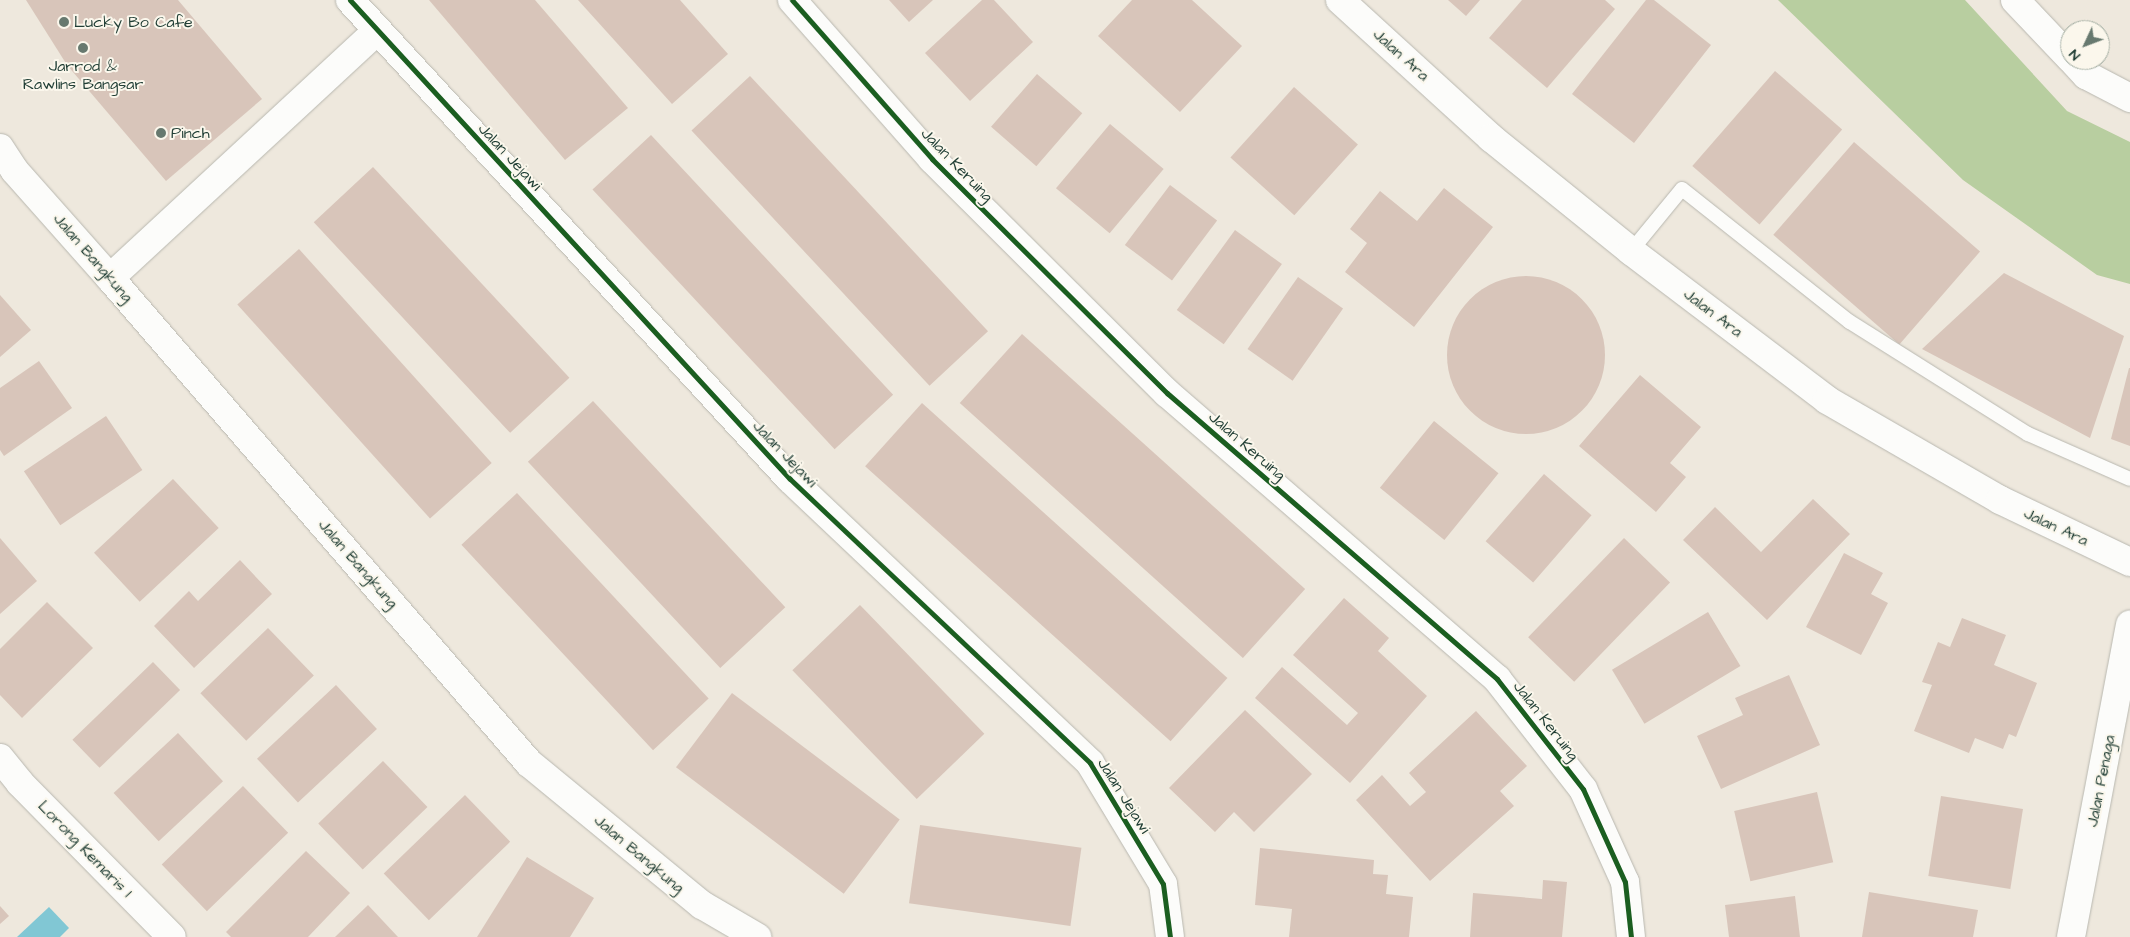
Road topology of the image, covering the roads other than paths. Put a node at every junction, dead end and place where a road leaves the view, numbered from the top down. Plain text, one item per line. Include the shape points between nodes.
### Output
1 (350, 0) edge
2 (792, 0) edge
3 (1340, 0) edge
4 (2015, 0) edge
5 (377, 31) junction
6 (2060, 47) edge
7 (2081, 70) edge
8 (2130, 98) edge
9 (0, 148) edge
10 (1631, 251) junction
11 (110, 278) junction
12 (2130, 479) edge
13 (2130, 562) edge
14 (2130, 625) edge
15 (0, 758) edge
16 (172, 937) edge
17 (757, 937) edge
18 (1170, 937) edge
19 (1631, 937) edge
20 (2071, 937) edge

1 - 5 street, Jalan Jejawi
2 - 19 street, Jalan Keruing via 932,159 1166,392 1497,679 1583,790 1625,882
3 - 10 street, Jalan Ara via 1491,138
4 - 6 street
5 - 11 street
5 - 18 street, Jalan Jejawi via 790,480 1090,763 1163,884
7 - 8 street
9 - 11 street, Jalan Bangkung via 15,171
10 - 12 lane via 1682,189 1850,322 2028,434
10 - 13 street, Jalan Ara via 1827,400 2000,500
11 - 17 street, Jalan Bangkung via 529,763 702,906
14 - 20 street, Jalan Penaga
15 - 16 street, Lorong Kemaris 1

